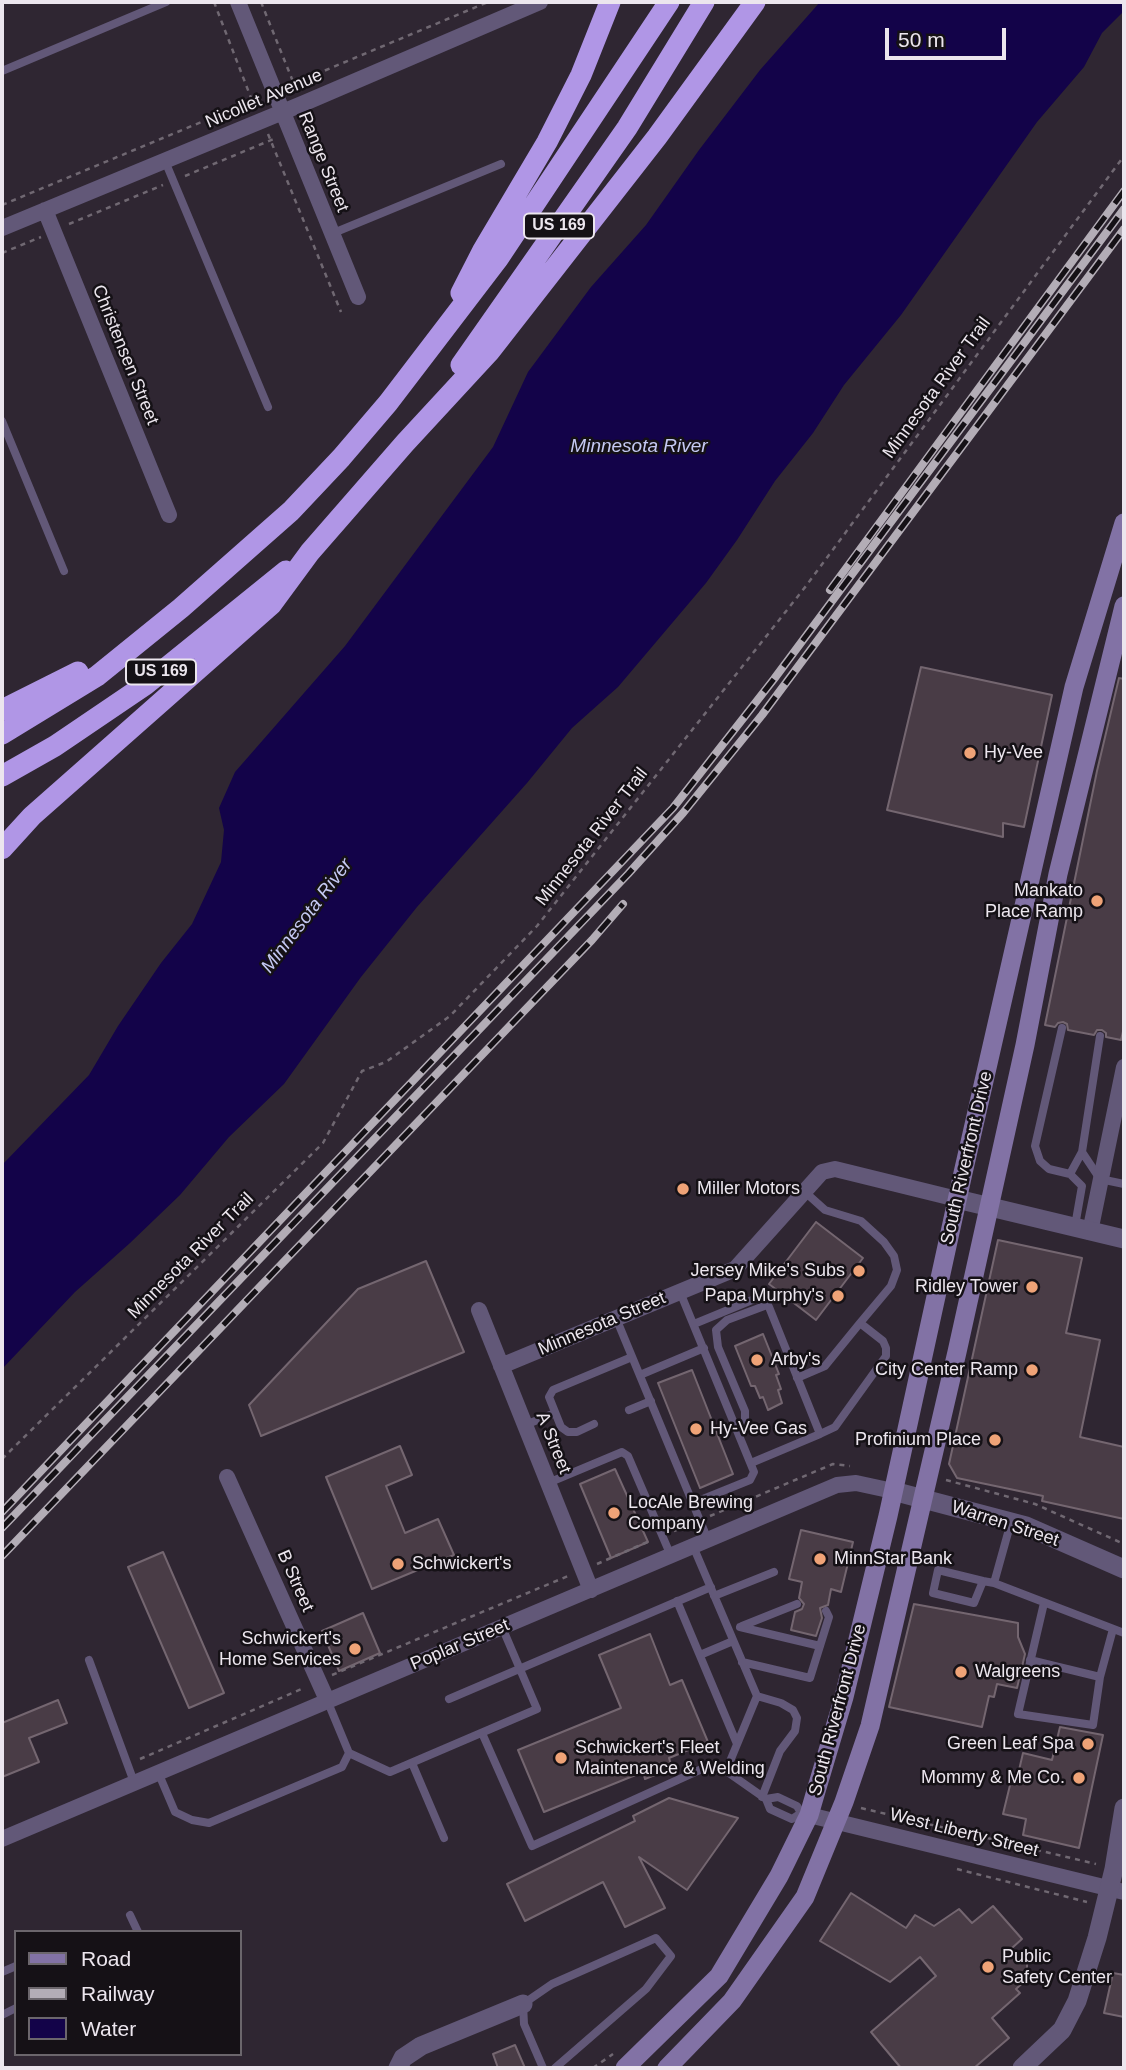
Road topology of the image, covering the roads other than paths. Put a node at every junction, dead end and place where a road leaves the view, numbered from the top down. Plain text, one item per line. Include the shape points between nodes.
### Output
1 (166, 2) edge
2 (238, 2) edge
3 (540, 2) edge
4 (610, 2) edge
5 (669, 2) edge
6 (704, 2) edge
7 (755, 2) edge
8 (2, 71) edge
9 (283, 112) junction
10 (165, 161) junction
11 (501, 164) dead end
12 (45, 210) junction
13 (2, 228) edge
14 (331, 234) junction
15 (358, 298) dead end
16 (434, 345) junction
17 (268, 407) dead end
18 (2, 421) edge
19 (405, 443) junction
20 (169, 515) dead end
21 (1124, 523) edge
22 (310, 552) junction
23 (64, 571) dead end
24 (181, 608) junction
25 (1096, 609) junction
26 (1123, 611) edge
27 (2, 710) edge
28 (2, 734) edge
29 (2, 776) edge
30 (2, 849) edge
31 (1062, 1028) dead end
32 (1100, 1036) dead end
33 (1124, 1067) edge
34 (1119, 1117) edge
35 (1082, 1152) junction
36 (1070, 1174) junction
37 (1100, 1179) junction
38 (1124, 1184) edge
39 (805, 1192) junction
40 (957, 1199) junction
41 (988, 1208) junction
42 (1082, 1230) junction
43 (1124, 1239) edge
44 (680, 1292) junction
45 (767, 1305) junction
46 (479, 1310) dead end
47 (616, 1318) junction
48 (860, 1323) junction
49 (694, 1324) junction
50 (704, 1348) junction
51 (632, 1357) junction
52 (501, 1366) junction
53 (640, 1374) junction
54 (797, 1378) junction
55 (651, 1401) junction
56 (629, 1410) dead end
57 (555, 1413) junction
58 (594, 1424) dead end
59 (525, 1425) junction
60 (736, 1427) junction
61 (820, 1434) junction
62 (751, 1463) junction
63 (227, 1477) dead end
64 (548, 1483) junction
65 (893, 1491) junction
66 (923, 1498) junction
67 (693, 1503) junction
68 (1011, 1522) junction
69 (700, 1543) junction
70 (671, 1556) junction
71 (1124, 1569) edge
72 (774, 1572) dead end
73 (983, 1581) junction
74 (994, 1583) junction
75 (591, 1590) junction
76 (713, 1591) junction
77 (677, 1601) junction
78 (1044, 1603) junction
79 (797, 1604) dead end
80 (826, 1611) dead end
81 (502, 1627) junction
82 (740, 1627) junction
83 (1113, 1629) junction
84 (729, 1631) junction
85 (1124, 1633) edge
86 (733, 1641) junction
87 (820, 1646) junction
88 (700, 1655) junction
89 (89, 1660) dead end
90 (1030, 1660) junction
91 (742, 1662) junction
92 (520, 1669) junction
93 (1100, 1677) junction
94 (757, 1696) junction
95 (449, 1699) dead end
96 (327, 1700) junction
97 (482, 1733) junction
98 (737, 1744) junction
99 (349, 1753) junction
100 (412, 1763) junction
101 (726, 1770) junction
102 (158, 1772) junction
103 (134, 1782) junction
104 (764, 1798) junction
105 (1124, 1808) edge
106 (805, 1814) junction
107 (837, 1821) junction
108 (444, 1838) dead end
109 (2, 1839) edge
110 (1112, 1895) edge
111 (130, 1915) dead end
112 (137, 1930) edge
113 (523, 2004) junction
114 (398, 2068) edge
115 (543, 2068) edge
116 (555, 2068) edge
117 (625, 2068) edge
118 (667, 2068) edge
119 (1022, 2068) edge

1 - 8 lane
2 - 9 street, Range Street
3 - 9 street, Nicollet Avenue
4 - 16 highway via 581,75 547,142
5 - 16 highway, US 169 via 498,259
6 - 19 highway, US 169 via 627,128
7 - 19 highway via 657,137 490,351
9 - 10 street, Nicollet Avenue
9 - 14 street, Range Street
10 - 12 street, Nicollet Avenue
10 - 17 lane
11 - 14 lane
12 - 13 street, Nicollet Avenue
12 - 20 street, Christensen Street
14 - 15 street, Range Street
16 - 24 highway, US 169 via 365,431 291,510
18 - 23 lane
19 - 22 highway, US 169
21 - 25 main road, South Riverfront Drive
22 - 29 highway, US 169 via 145,685
22 - 30 highway via 271,605 32,816
24 - 27 highway via 69,678
24 - 28 highway, US 169 via 97,676
25 - 26 street
25 - 40 main road, South Riverfront Drive via 1071,699
26 - 41 main road, South Riverfront Drive via 1058,874
31 - 36 lane via 1035,1146 1040,1161 1049,1169
32 - 35 lane
33 - 34 street
34 - 37 street
35 - 36 lane
35 - 37 lane
36 - 42 lane via 1083,1186
37 - 38 lane
37 - 42 street
39 - 40 street, Minnesota Street via 822,1172 835,1168
39 - 44 street, Minnesota Street via 735,1269
39 - 48 lane via 825,1210 861,1221 894,1256 897,1270 891,1286
40 - 41 street, Minnesota Street
40 - 65 main road, South Riverfront Drive
41 - 42 street, Minnesota Street
41 - 66 main road, South Riverfront Drive
42 - 43 street, Minnesota Street
44 - 47 street, Minnesota Street
44 - 49 lane
45 - 49 lane via 757,1298
45 - 54 lane
45 - 60 lane via 727,1320 716,1330 718,1347 745,1411 745,1423
46 - 52 street, A Street
47 - 51 lane
47 - 52 street, Minnesota Street
48 - 54 lane via 825,1366
48 - 61 lane via 883,1341 886,1356 835,1427
49 - 50 lane
50 - 53 lane
50 - 60 lane
51 - 53 lane
51 - 57 lane via 553,1390 549,1396
52 - 59 street, A Street
53 - 55 lane
54 - 61 lane
55 - 56 lane
55 - 67 lane
57 - 58 lane via 568,1432
57 - 59 lane
59 - 64 street, A Street
60 - 62 lane
61 - 62 lane
62 - 67 lane via 754,1472 750,1480
63 - 96 street, B Street
64 - 70 lane via 622,1452 628,1456
64 - 75 street, A Street
65 - 66 street, Poplar Street
65 - 69 street, Poplar Street via 856,1483 837,1485
65 - 106 main road, South Riverfront Drive via 844,1698
66 - 68 street, Warren Street
66 - 107 main road, South Riverfront Drive via 870,1726
67 - 69 lane
68 - 71 street, Warren Street
68 - 74 lane
69 - 70 street, Poplar Street
69 - 76 lane
70 - 75 street, Poplar Street
72 - 76 lane
73 - 73 lane via 938,1570 933,1593 974,1603
73 - 74 lane
74 - 78 lane
75 - 81 street, Poplar Street
76 - 77 lane
76 - 84 lane
77 - 88 lane
77 - 92 lane
78 - 83 lane
78 - 90 lane
79 - 82 lane
80 - 87 lane via 829,1616
81 - 92 lane
81 - 96 street, Poplar Street
82 - 84 lane
82 - 87 lane
83 - 85 lane
83 - 93 lane
84 - 86 lane
86 - 88 lane
86 - 91 lane
87 - 91 lane via 810,1678
88 - 98 lane
89 - 103 lane
90 - 93 lane
90 - 93 lane via 1018,1714 1093,1725
91 - 94 lane
92 - 95 lane
92 - 97 lane via 537,1710
94 - 98 lane
94 - 104 lane via 793,1710 797,1718
96 - 99 lane
96 - 102 street, Poplar Street
97 - 100 lane
97 - 101 lane via 532,1846 704,1768
98 - 101 lane
99 - 100 lane via 390,1772
99 - 102 lane via 342,1768 209,1823 175,1812
100 - 108 lane
101 - 104 lane
102 - 103 street, Poplar Street
103 - 109 street, Poplar Street
104 - 106 lane via 778,1797
104 - 106 lane via 770,1809 792,1819
105 - 110 street
106 - 107 street, West Liberty Street
106 - 117 main road, South Riverfront Drive via 779,1875 719,1976
107 - 110 street, West Liberty Street
107 - 118 main road, South Riverfront Drive via 805,1897 732,2001
110 - 119 street via 1077,2001 1062,2030
111 - 112 lane
113 - 114 street via 421,2046 403,2058
113 - 115 lane via 524,2024
113 - 116 lane via 552,1984 656,1938 671,1956 646,1989

